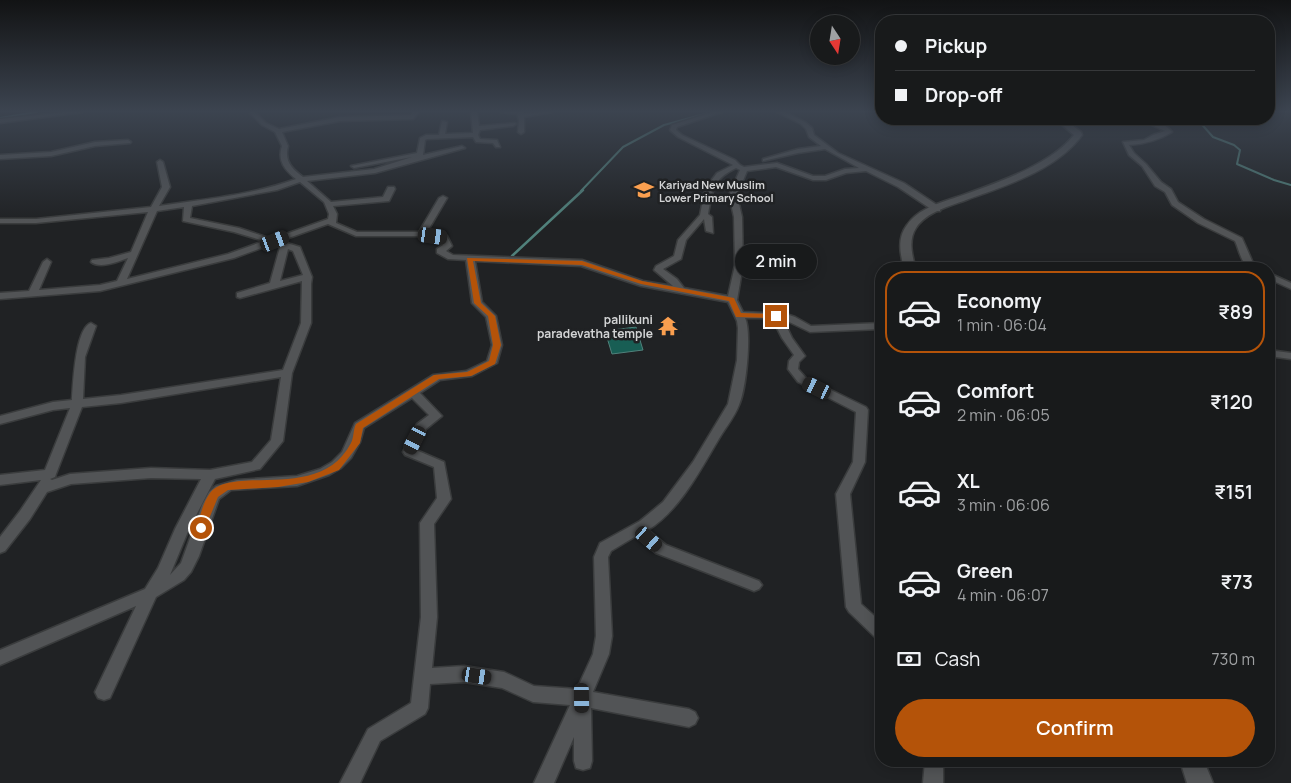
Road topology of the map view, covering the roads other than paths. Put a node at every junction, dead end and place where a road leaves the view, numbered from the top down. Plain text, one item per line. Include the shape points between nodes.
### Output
1 (75, 149) edge
2 (284, 149) edge
3 (421, 149) edge
4 (460, 149) edge
5 (707, 149) edge
6 (819, 149) edge
7 (830, 149) edge
8 (1064, 149) edge
9 (1128, 149) edge
10 (0, 157) edge
11 (160, 162) dead end
12 (738, 167) junction
13 (870, 169) junction
14 (298, 178) junction
15 (391, 188) dead end
16 (443, 198) dead end
17 (188, 204) junction
18 (329, 204) junction
19 (154, 208) junction
20 (937, 209) junction
21 (704, 215) junction
22 (331, 220) junction
23 (0, 221) edge
24 (710, 231) dead end
25 (422, 234) junction
26 (275, 241) junction
27 (285, 245) junction
28 (135, 253) junction
29 (470, 259) junction
30 (47, 262) dead end
31 (95, 262) dead end
32 (908, 262) edge
33 (1248, 262) edge
34 (308, 278) junction
35 (1275, 279) edge
36 (121, 283) junction
37 (274, 285) junction
38 (1291, 286) edge
39 (680, 289) junction
40 (33, 293) junction
41 (240, 295) dead end
42 (0, 296) edge
43 (732, 300) junction
44 (739, 315) junction
45 (776, 316) junction
46 (91, 326) dead end
47 (875, 326) edge
48 (1275, 354) edge
49 (1291, 356) edge
50 (286, 373) junction
51 (414, 393) junction
52 (77, 404) junction
53 (0, 420) edge
54 (50, 474) junction
55 (210, 476) junction
56 (0, 480) edge
57 (43, 488) junction
58 (637, 529) junction
59 (0, 547) edge
60 (754, 585) dead end
61 (150, 593) junction
62 (875, 626) edge
63 (0, 658) edge
64 (423, 677) junction
65 (104, 692) dead end
66 (582, 698) junction
67 (689, 718) dead end
68 (583, 761) dead end
69 (934, 767) edge
70 (1194, 767) edge
71 (350, 783) edge
72 (544, 783) edge
73 (933, 783) edge
74 (1200, 783) edge

1 - 10 street via 50,154
2 - 14 street via 287,168
3 - 14 street via 420,154
4 - 14 street via 375,171
5 - 12 street via 733,161
6 - 12 street
7 - 13 street
8 - 20 main road via 1053,158 1004,182
9 - 33 street via 1168,191 1175,203 1201,221 1239,240
11 - 19 street via 166,187
12 - 13 street via 776,165 813,178
12 - 21 street via 719,174 709,189
12 - 43 street via 733,195 738,216 739,265
13 - 20 street
14 - 17 street via 260,192
14 - 18 street
15 - 18 street via 386,199
16 - 25 street
17 - 19 street
17 - 26 street via 186,219
18 - 22 street via 333,214
19 - 23 street via 36,221
19 - 28 street
20 - 32 main road via 920,217 907,233 905,248
21 - 24 street via 708,217
21 - 39 street via 682,240 678,257 658,270
22 - 25 street via 332,224 356,234
22 - 26 street
25 - 29 street via 444,238 448,246 440,250 450,257
26 - 27 street
26 - 36 street via 186,268
27 - 34 street via 297,249
27 - 37 street
28 - 31 street
28 - 36 street
29 - 39 street via 582,263 641,282
29 - 51 street via 477,303 491,316 497,345 492,362 468,374 437,377
30 - 40 street
34 - 37 street
34 - 50 street via 306,323
35 - 38 street
36 - 40 street via 100,288
37 - 41 street
39 - 43 street
40 - 42 street
43 - 44 street
44 - 45 street
44 - 58 street via 743,328 742,360 734,404 668,506
45 - 47 street via 793,319 810,329
45 - 62 street via 800,356 794,360 793,370 802,380 862,410 860,462 843,494 854,607
46 - 52 street via 80,357
48 - 49 street
50 - 52 street
50 - 55 street via 277,441 256,466
51 - 61 street via 359,426 355,443 336,467 308,479 278,484 245,484 220,490 214,495 190,563 179,576
51 - 64 street via 436,416 422,427 409,452 440,465 444,499 427,523 429,618
52 - 53 street via 53,406
52 - 54 street
54 - 56 street
54 - 57 street
55 - 57 street via 151,473 70,479
55 - 61 street
57 - 59 street
58 - 60 street via 661,550
58 - 66 street via 605,547 601,557 604,636
61 - 63 street
61 - 65 street
64 - 66 street via 464,674 504,680 534,694
64 - 71 street via 419,708 374,735
66 - 67 street
66 - 68 street
66 - 72 street
69 - 73 street
70 - 74 main road

